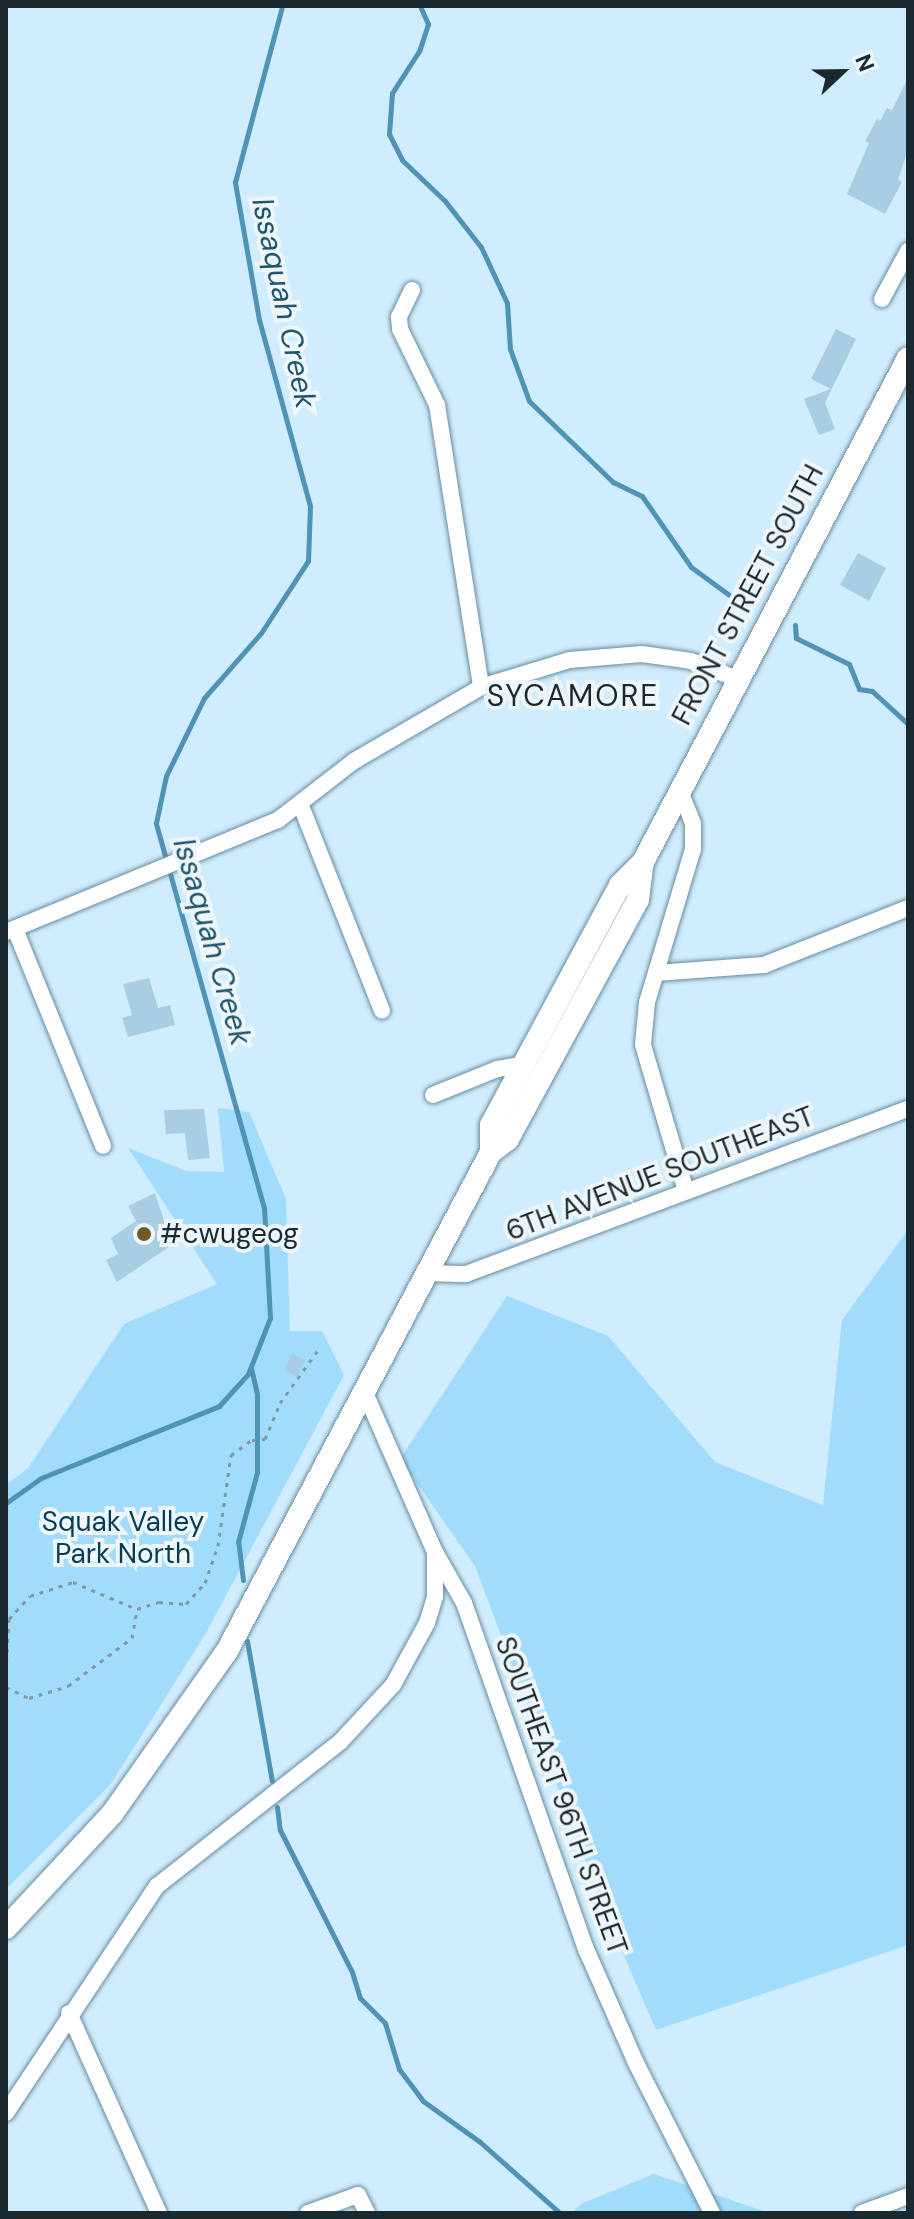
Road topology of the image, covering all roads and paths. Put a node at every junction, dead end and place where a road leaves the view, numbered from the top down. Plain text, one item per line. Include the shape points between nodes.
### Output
1 (908, 251) edge
2 (412, 290) dead end
3 (882, 299) dead end
4 (908, 358) edge
5 (737, 679) junction
6 (481, 687) junction
7 (680, 791) junction
8 (301, 806) junction
9 (908, 908) edge
10 (10, 930) edge
11 (656, 973) junction
12 (382, 1011) dead end
13 (566, 1011) junction
14 (524, 1064) junction
15 (433, 1095) dead end
16 (908, 1109) edge
17 (103, 1146) dead end
18 (491, 1152) junction
19 (686, 1191) junction
20 (428, 1273) junction
21 (318, 1350) dead end
22 (366, 1395) junction
23 (435, 1552) junction
24 (137, 1609) junction
25 (8, 1619) edge
26 (6, 1648) edge
27 (6, 1663) edge
28 (6, 1672) edge
29 (6, 1687) edge
30 (6, 1928) edge
31 (69, 2013) junction
32 (6, 2113) edge
33 (908, 2196) edge
34 (159, 2213) edge
35 (308, 2213) edge
36 (367, 2213) edge
37 (712, 2213) edge
38 (862, 2213) edge

1 - 3 street
2 - 6 street via 399,317 400,329 437,405
4 - 5 main road, FRONT STREET SOUTH
5 - 6 street via 691,661 642,654 570,660
5 - 7 main road, FRONT STREET SOUTH
6 - 8 street via 354,761
7 - 11 street via 693,823 693,849
7 - 13 main road, FRONT STREET SOUTH via 643,862 620,885
8 - 10 street
8 - 12 street
9 - 11 street via 764,965
10 - 17 street
11 - 19 street via 643,1045
13 - 14 main road, FRONT STREET SOUTH
13 - 18 main road, FRONT STREET SOUTH via 508,1139
14 - 15 street
14 - 18 main road, FRONT STREET SOUTH via 491,1125
16 - 19 street, 6TH AVENUE SOUTHEAST
18 - 20 main road, FRONT STREET SOUTH
19 - 20 street, 6TH AVENUE SOUTHEAST via 466,1274
20 - 22 main road, FRONT STREET SOUTH
21 - 24 path via 280,1403 265,1439 252,1440 231,1455 228,1501 205,1583 186,1604 151,1603
22 - 23 street, SOUTHEAST 96TH STREET
22 - 30 main road, FRONT STREET SOUTH via 227,1651 181,1721 112,1814
23 - 31 street via 435,1596 427,1623 393,1685 340,1742 157,1886
23 - 37 street, SOUTHEAST 96TH STREET via 464,1603 586,1949
24 - 25 path via 80,1583 30,1596
24 - 29 path via 132,1638 99,1665 45,1697 29,1698
25 - 26 path
26 - 27 path
27 - 28 path
31 - 32 street
31 - 34 street
33 - 38 street
35 - 36 street via 358,2195

